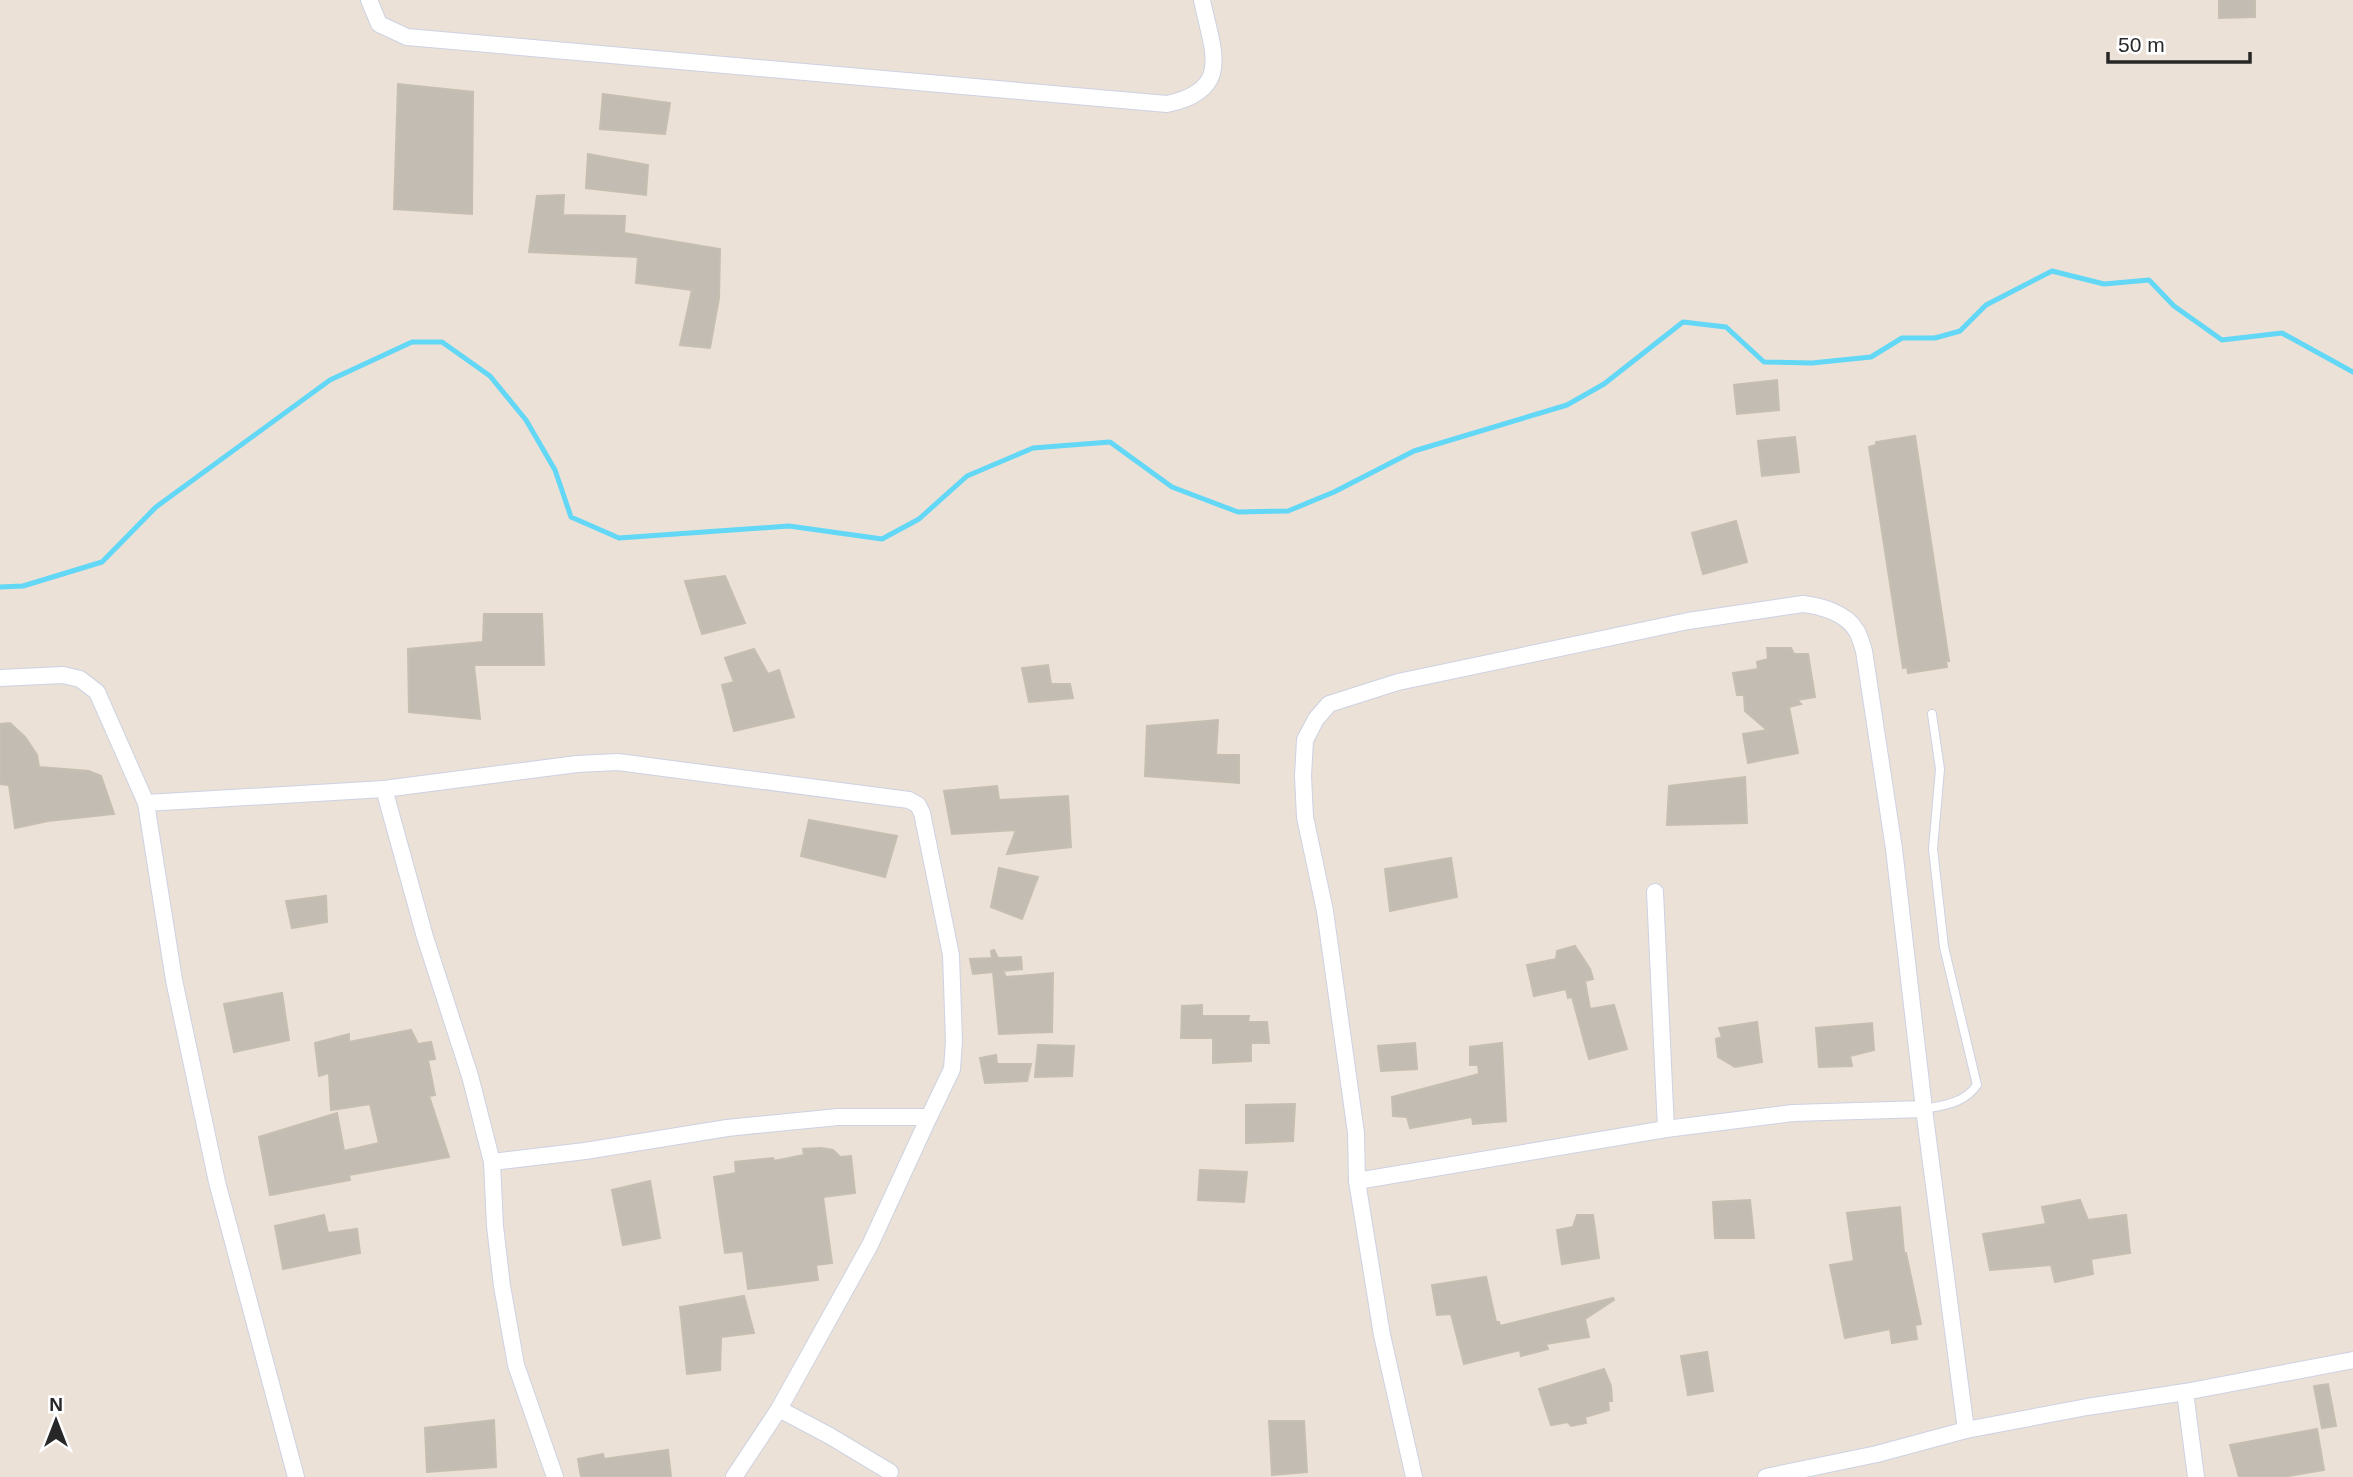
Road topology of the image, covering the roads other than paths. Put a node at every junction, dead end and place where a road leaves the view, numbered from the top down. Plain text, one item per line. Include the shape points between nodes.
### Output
1 (369, 0) edge
2 (1202, 0) edge
3 (0, 678) edge
4 (1932, 714) dead end
5 (383, 789) junction
6 (146, 803) junction
7 (1655, 892) dead end
8 (1924, 1109) junction
9 (929, 1117) junction
10 (1666, 1129) junction
11 (492, 1162) junction
12 (1357, 1181) junction
13 (2353, 1360) edge
14 (2185, 1392) junction
15 (779, 1409) junction
16 (1966, 1430) junction
17 (890, 1472) dead end
18 (296, 1477) edge
19 (555, 1477) edge
20 (734, 1477) edge
21 (1414, 1477) edge
22 (1766, 1477) edge
23 (2196, 1477) edge

1 - 2 street via 379,24 407,37 1167,104 1188,99 1206,87 1212,76 1214,59
3 - 6 street via 63,675 80,679 97,692
4 - 8 lane via 1940,769 1933,849 1944,947 1977,1084 1969,1097
5 - 6 street
5 - 9 street via 618,762 908,800 918,805 951,968 954,1041 952,1069
5 - 11 street
6 - 18 street via 174,980 214,1169
7 - 10 street
8 - 10 street via 1793,1113
8 - 12 street via 1894,849 1864,651 1856,629 1840,615 1803,604 1676,624 1398,682 1329,704 1316,719 1305,740 1305,817 1325,911 1356,1133
8 - 16 street
9 - 11 street via 838,1116
9 - 15 street via 870,1245
10 - 12 street
11 - 19 street via 497,1238 516,1365
12 - 21 street via 1382,1335
13 - 14 street
14 - 16 street
14 - 23 street
15 - 17 street
15 - 20 street
16 - 22 street

